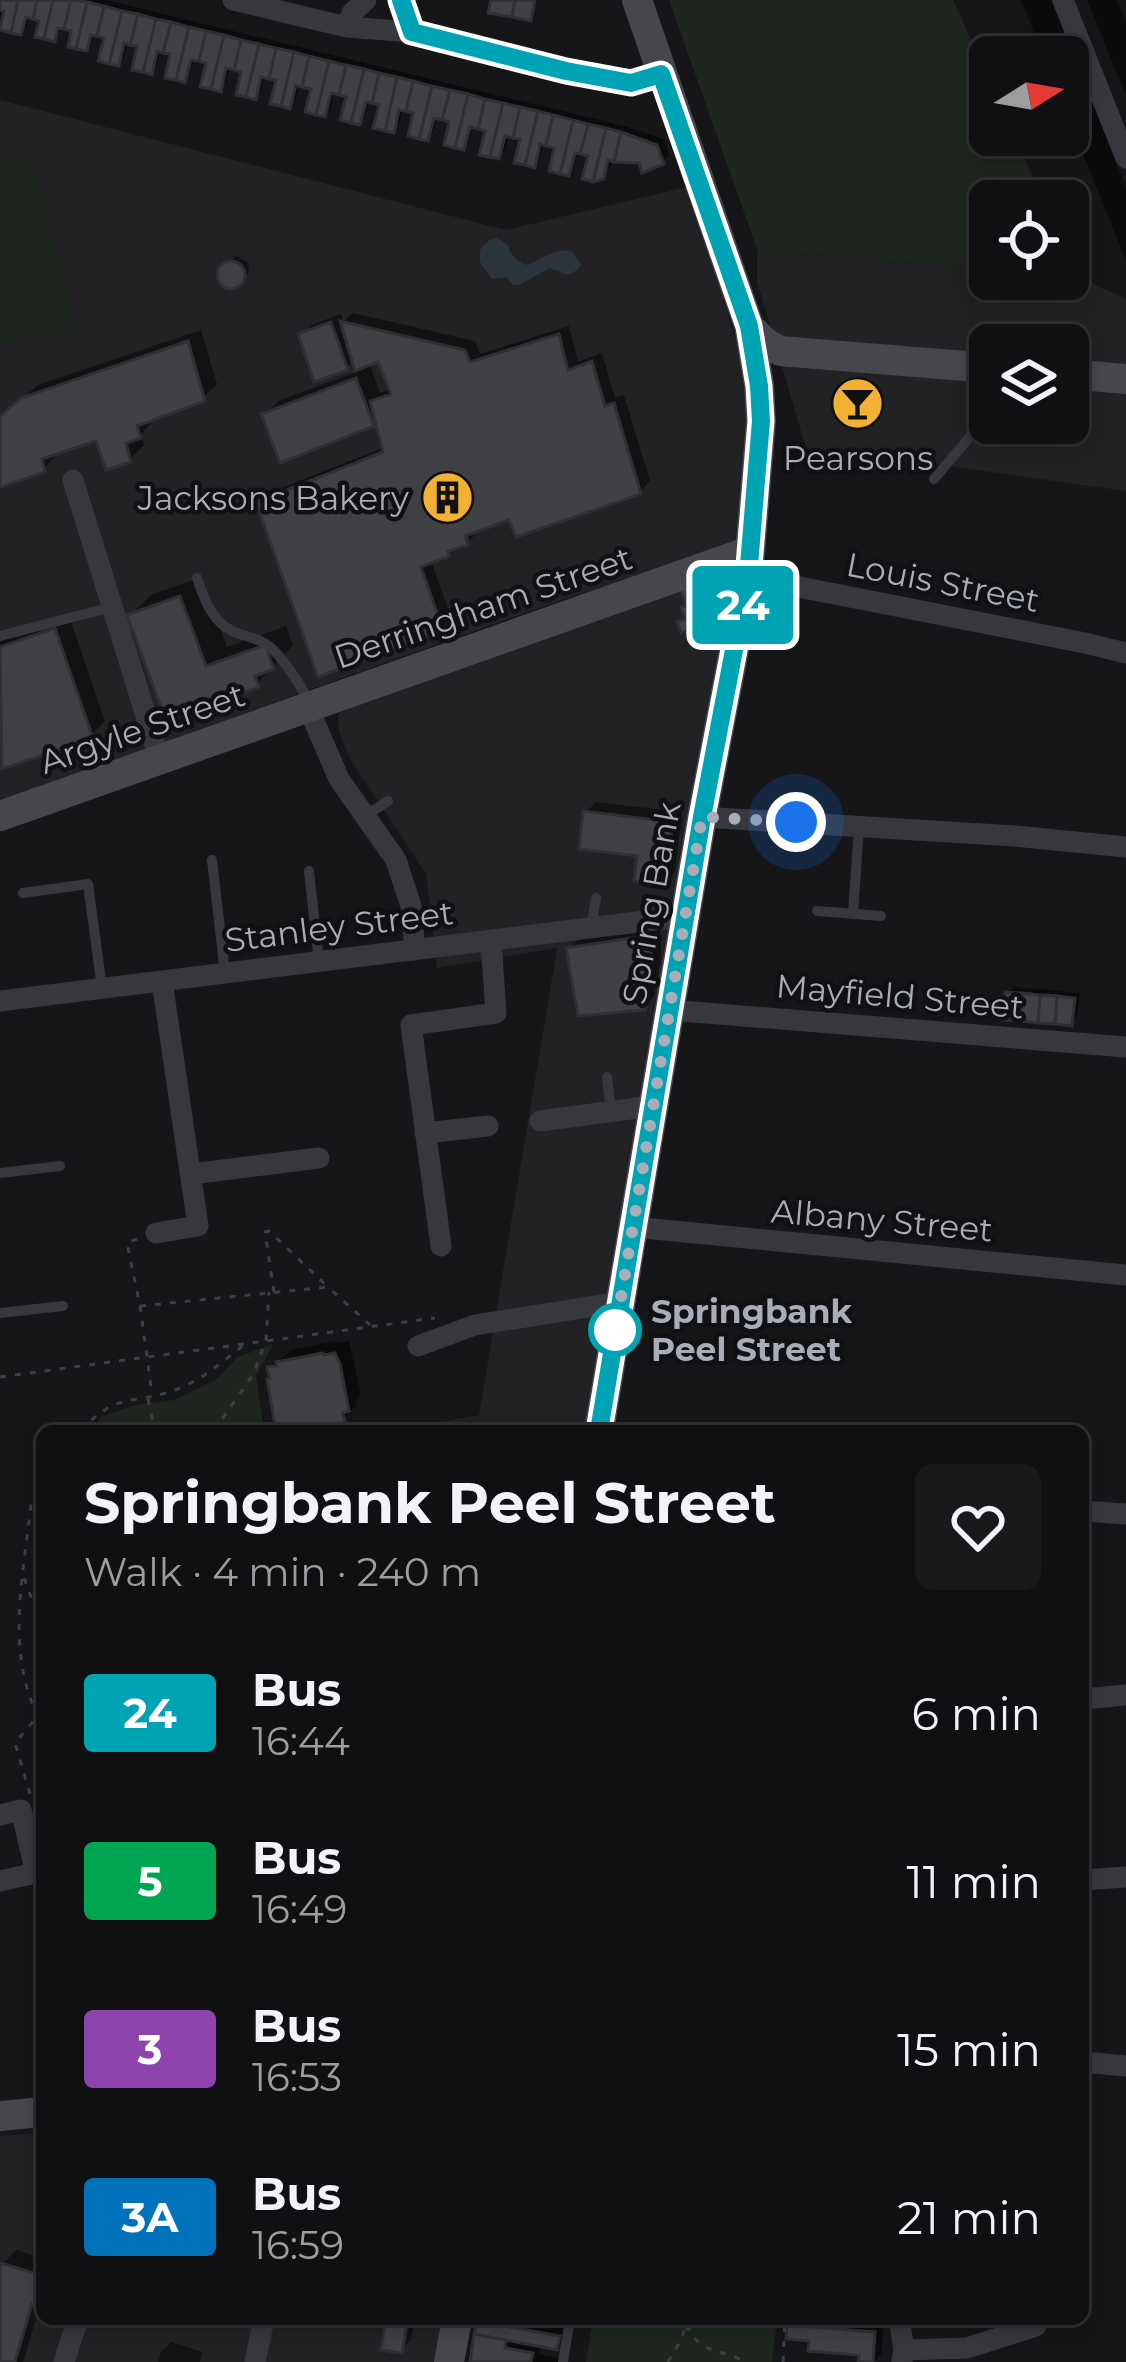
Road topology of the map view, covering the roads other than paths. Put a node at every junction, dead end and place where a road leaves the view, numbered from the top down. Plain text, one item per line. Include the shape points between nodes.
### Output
1 (232, 0) edge
2 (367, 0) edge
3 (401, 0) edge
4 (637, 0) edge
5 (1063, 0) edge
6 (347, 27) junction
7 (412, 32) junction
8 (661, 74) junction
9 (1126, 158) edge
10 (749, 326) junction
11 (779, 351) junction
12 (969, 366) edge
13 (1089, 376) edge
14 (1126, 379) edge
15 (759, 386) junction
16 (969, 438) edge
17 (934, 479) dead end
18 (74, 480) dead end
19 (749, 564) junction
20 (197, 578) dead end
21 (112, 607) junction
22 (0, 636) edge
23 (1126, 653) edge
24 (310, 706) junction
25 (160, 761) junction
26 (388, 801) dead end
27 (0, 816) edge
28 (365, 816) junction
29 (702, 817) junction
30 (859, 826) junction
31 (1126, 847) edge
32 (212, 860) dead end
33 (309, 871) dead end
34 (23, 893) dead end
35 (596, 898) dead end
36 (817, 911) dead end
37 (853, 914) junction
38 (686, 916) junction
39 (881, 916) dead end
40 (591, 928) junction
41 (491, 940) junction
42 (415, 950) junction
43 (319, 962) junction
44 (225, 974) junction
45 (162, 981) junction
46 (102, 988) junction
47 (0, 1001) edge
48 (669, 1010) junction
49 (1126, 1047) edge
50 (607, 1077) dead end
51 (652, 1106) junction
52 (610, 1112) junction
53 (540, 1121) dead end
54 (488, 1126) dead end
55 (425, 1133) junction
56 (320, 1158) dead end
57 (60, 1166) dead end
58 (0, 1173) edge
59 (191, 1174) junction
60 (633, 1227) junction
61 (156, 1234) road end
62 (441, 1246) dead end
63 (1126, 1275) edge
64 (620, 1302) junction
65 (63, 1306) dead end
66 (0, 1313) edge
67 (418, 1346) dead end
68 (600, 1425) edge
69 (1089, 1511) edge
70 (1126, 1514) edge
71 (1126, 1695) edge
72 (1089, 1699) edge
73 (0, 1815) edge
74 (1126, 1876) edge
75 (1089, 1879) edge
76 (0, 1881) edge
77 (1089, 2063) edge
78 (1126, 2066) edge
79 (36, 2113) edge
80 (0, 2116) edge
81 (76, 2325) edge
82 (263, 2325) edge
83 (456, 2325) edge
84 (569, 2325) edge
85 (900, 2325) edge
86 (1036, 2326) dead end
87 (903, 2356) edge
88 (64, 2362) edge
89 (255, 2362) edge
90 (448, 2362) edge
91 (563, 2362) edge

1 - 6 street
2 - 6 street
3 - 7 street
4 - 8 street, Spring Bank
5 - 9 street
6 - 7 street
7 - 8 street via 631,83
8 - 10 street, Spring Bank
10 - 11 street
10 - 15 street, Spring Bank
11 - 12 street
11 - 15 street, Spring Bank via 767,358
13 - 14 street
15 - 19 street, Spring Bank
16 - 17 lane
18 - 21 street
19 - 23 street, Louis Street
19 - 24 street, Derringham Street
19 - 29 street, Spring Bank
20 - 24 lane via 218,620 269,646
21 - 22 lane
21 - 25 street
24 - 25 street, Argyle Street
24 - 28 street
25 - 27 street, Argyle Street
26 - 28 lane
28 - 42 street via 396,860
29 - 30 street
29 - 38 street, Spring Bank
30 - 31 street
30 - 37 lane
32 - 44 lane
33 - 43 lane
34 - 46 lane via 88,884
35 - 40 lane
36 - 37 lane
37 - 39 lane
38 - 40 street, Stanley Street
38 - 48 street, Spring Bank
40 - 41 street, Stanley Street
41 - 42 street, Stanley Street
41 - 55 street via 496,1013 411,1024
42 - 43 street, Stanley Street
43 - 44 street, Stanley Street
44 - 45 street, Stanley Street
45 - 46 street, Stanley Street
45 - 59 street
46 - 47 street, Stanley Street
48 - 49 street, Mayfield Street
48 - 51 street, Spring Bank
50 - 52 lane
51 - 52 street
51 - 60 street, Spring Bank
52 - 53 street
54 - 55 street
55 - 62 street
56 - 59 street
57 - 58 lane
59 - 61 street via 197,1226
60 - 63 street, Albany Street
60 - 64 street, Spring Bank
64 - 67 street via 475,1324
64 - 68 street, Spring Bank
65 - 66 lane
69 - 70 street
71 - 72 street
73 - 76 street via 21,1810 36,1873
74 - 75 street
77 - 78 street
79 - 80 street
81 - 88 street
82 - 89 street
83 - 90 street
84 - 91 lane
85 - 87 street
86 - 87 street via 967,2348

